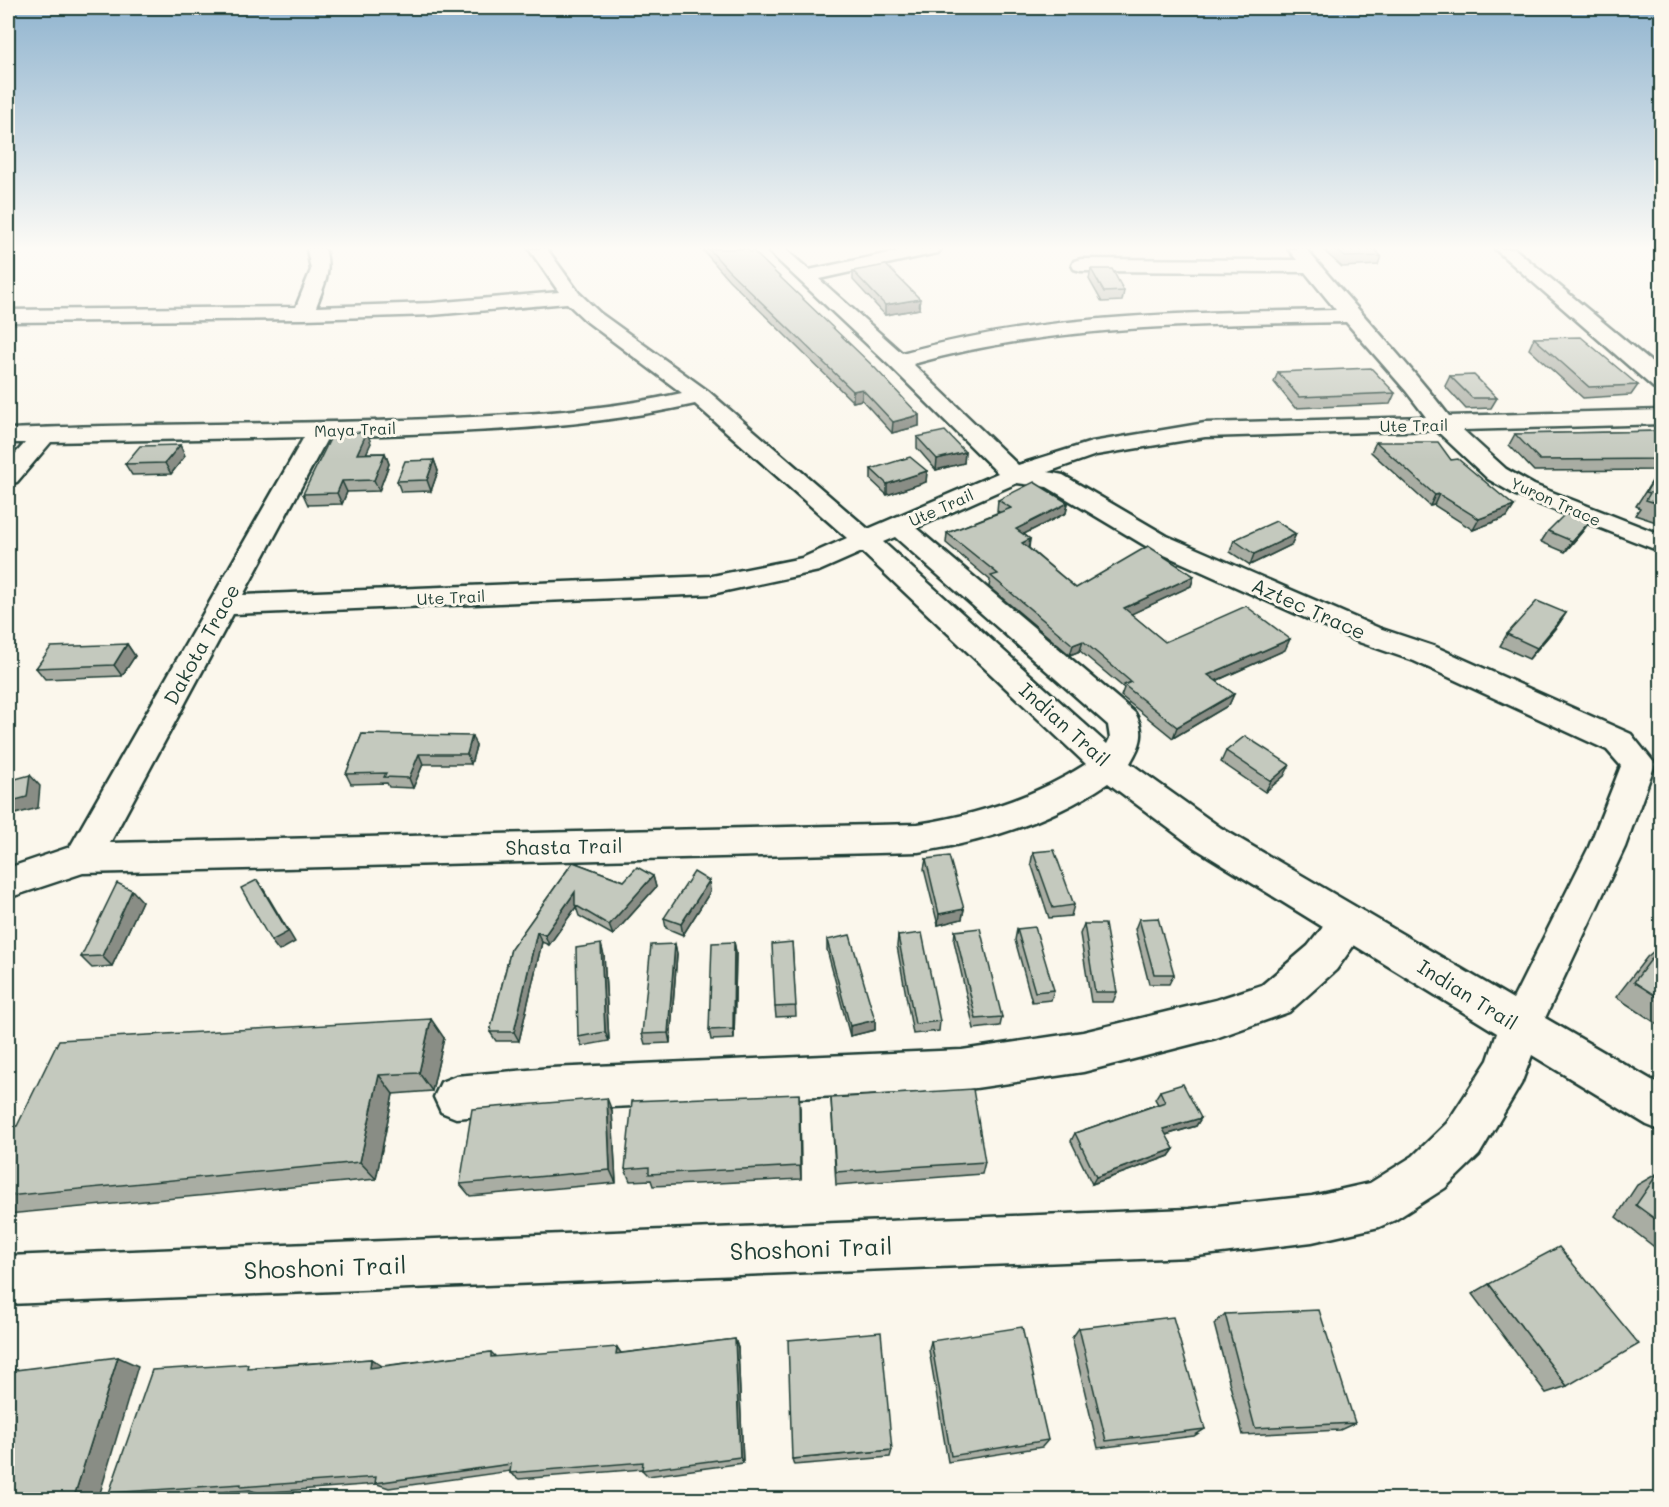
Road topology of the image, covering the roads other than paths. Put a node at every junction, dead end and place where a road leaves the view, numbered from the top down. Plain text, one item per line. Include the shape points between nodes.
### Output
1 (597, 319) edge
2 (853, 319) edge
3 (1254, 319) edge
4 (1354, 319) edge
5 (1587, 319) edge
6 (898, 361) junction
7 (1662, 383) edge
8 (700, 396) junction
9 (1662, 417) edge
10 (1443, 424) junction
11 (319, 431) junction
12 (45, 435) junction
13 (8, 436) edge
14 (1014, 475) junction
15 (8, 477) edge
16 (898, 526) junction
17 (866, 541) junction
18 (1662, 544) edge
19 (222, 605) junction
20 (1110, 766) junction
21 (84, 858) junction
22 (8, 883) edge
23 (1350, 921) junction
24 (1520, 1027) junction
25 (456, 1097) dead end
26 (1662, 1110) edge
27 (8, 1280) edge

1 - 8 street, Indian Trail
2 - 6 street
3 - 6 street via 1088,325 963,342
4 - 10 street, Yuron Trace
5 - 7 street
6 - 14 street
8 - 11 street, Maya Trail via 651,408 590,415
8 - 17 street, Indian Trail
9 - 10 street, Ute Trail
10 - 14 street, Ute Trail via 1205,430 1092,449
10 - 18 street, Yuron Trace via 1497,474
11 - 12 street, Maya Trail
11 - 19 street, Dakota Trace
12 - 13 street, Maya Trail
12 - 15 street
14 - 16 street, Ute Trail
14 - 24 street, Aztec Trace via 1054,480 1158,542 1369,635 1425,654 1619,742 1638,764 1607,847
16 - 17 street, Ute Trail
16 - 20 street via 1124,721 1126,740
17 - 19 street, Ute Trail via 809,565 712,585
17 - 20 street, Indian Trail
19 - 21 street, Dakota Trace
20 - 21 street, Shasta Trail via 1019,814 975,828 918,838
20 - 23 street, Indian Trail via 1208,838
21 - 22 street, Shasta Trail
23 - 24 street, Indian Trail
23 - 25 street via 1322,958 1275,999 1216,1019 1083,1052 962,1070
24 - 26 street, Indian Trail
24 - 27 street, Shoshoni Trail via 1506,1070 1463,1139 1429,1172 1379,1204 1312,1219 1189,1233

